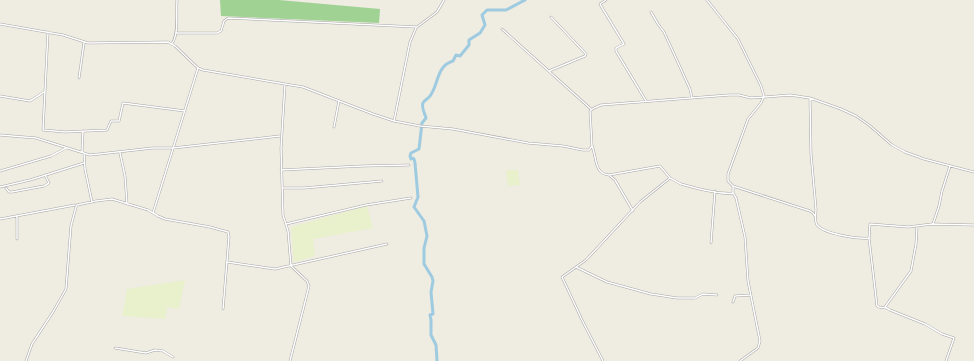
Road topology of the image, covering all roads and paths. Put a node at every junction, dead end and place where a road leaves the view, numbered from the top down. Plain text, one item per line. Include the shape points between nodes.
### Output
1 (177, 0) edge
2 (444, 0) edge
3 (606, 0) edge
4 (707, 0) edge
5 (651, 12) dead end
6 (551, 17) dead end
7 (0, 24) edge
8 (417, 27) junction
9 (502, 29) dead end
10 (48, 32) junction
11 (176, 33) junction
12 (84, 43) junction
13 (172, 44) junction
14 (198, 68) junction
15 (549, 71) junction
16 (79, 78) dead end
17 (285, 84) junction
18 (44, 92) junction
19 (0, 96) edge
20 (692, 98) junction
21 (764, 98) junction
22 (810, 98) junction
23 (339, 101) junction
24 (646, 101) junction
25 (591, 109) junction
26 (185, 111) junction
27 (394, 121) junction
28 (334, 127) dead end
29 (83, 131) junction
30 (0, 135) edge
31 (281, 136) junction
32 (592, 146) junction
33 (66, 147) junction
34 (173, 148) junction
35 (120, 152) junction
36 (83, 153) junction
37 (84, 162) junction
38 (409, 165) dead end
39 (950, 166) junction
40 (282, 170) junction
41 (0, 171) edge
42 (974, 172) edge
43 (45, 175) junction
44 (609, 175) junction
45 (670, 178) junction
46 (382, 181) dead end
47 (733, 186) junction
48 (0, 187) edge
49 (6, 188) dead end
50 (283, 188) junction
51 (715, 191) junction
52 (733, 193) junction
53 (411, 198) dead end
54 (92, 202) junction
55 (127, 204) junction
56 (77, 205) junction
57 (633, 211) junction
58 (153, 213) junction
59 (815, 216) junction
60 (17, 217) junction
61 (0, 219) edge
62 (286, 224) junction
63 (933, 224) junction
64 (974, 225) edge
65 (917, 226) junction
66 (869, 238) junction
67 (17, 239) dead end
68 (711, 242) dead end
69 (387, 244) dead end
70 (227, 262) junction
71 (291, 266) junction
72 (576, 267) junction
73 (717, 295) dead end
74 (750, 295) junction
75 (733, 302) dead end
76 (886, 308) junction
77 (223, 309) dead end
78 (115, 348) dead end
79 (173, 357) dead end
80 (26, 361) edge
81 (290, 361) edge
82 (603, 361) edge
83 (740, 361) edge
84 (946, 361) edge

1 - 11 street
2 - 8 street via 437,12
3 - 24 street via 600,6 624,44 616,48 616,51
4 - 21 street via 738,39 761,86
5 - 20 street via 664,32
6 - 15 street via 586,54
7 - 10 street
8 - 11 street via 228,18 224,20 221,31 217,33
8 - 27 street via 410,42
9 - 15 street
10 - 12 street via 63,34
10 - 18 street
11 - 13 street
12 - 13 street
12 - 16 street
13 - 14 street
14 - 17 street via 208,72
14 - 26 street
15 - 25 street
17 - 23 street via 303,87
17 - 31 street
18 - 19 street via 30,101
18 - 29 street via 42,130
20 - 21 street via 733,95
20 - 24 street
21 - 22 street via 790,95
21 - 47 street via 748,119 728,174 728,180
22 - 39 street via 856,116 892,145 905,152
22 - 59 street
23 - 27 street
23 - 28 street
24 - 25 street via 604,104
25 - 32 street via 589,114
26 - 29 street via 123,103 119,121 112,121 108,130
26 - 34 street
27 - 32 street via 583,150 589,150
29 - 36 street
30 - 33 street via 36,138
31 - 34 street
31 - 40 street
32 - 44 street via 599,171
33 - 36 street
33 - 41 street via 51,156
34 - 35 street
34 - 58 street
35 - 36 street via 90,155
35 - 55 street
36 - 37 street
37 - 43 street
37 - 54 street
38 - 40 street
39 - 42 street
39 - 63 street
40 - 50 street
43 - 48 street
43 - 49 street via 49,183 44,186 12,192
44 - 45 street via 660,166
44 - 57 street via 615,180
45 - 51 street via 680,184
45 - 57 street
46 - 50 street
47 - 52 street
47 - 59 street via 810,211
50 - 62 street
51 - 52 street
51 - 68 street
52 - 74 street via 745,237
53 - 62 street via 366,205
54 - 55 street via 112,199
54 - 56 street
55 - 58 street
56 - 60 street
56 - 80 street via 72,226 66,289 32,344
57 - 72 street
58 - 70 street via 228,232
59 - 66 street via 817,225 824,230 848,237
60 - 61 street
60 - 67 street
62 - 71 street
63 - 64 street
63 - 65 street
65 - 66 street via 869,224
65 - 76 street via 911,271 885,305
66 - 76 street via 877,306
69 - 71 street
70 - 71 street via 268,269
70 - 77 street
71 - 81 street via 309,286
72 - 73 street via 607,282 651,294 677,298 696,298 703,294
72 - 82 street via 562,279
74 - 75 street via 734,296
74 - 83 street via 760,344
76 - 84 street via 954,338
78 - 79 street via 146,353 163,351

